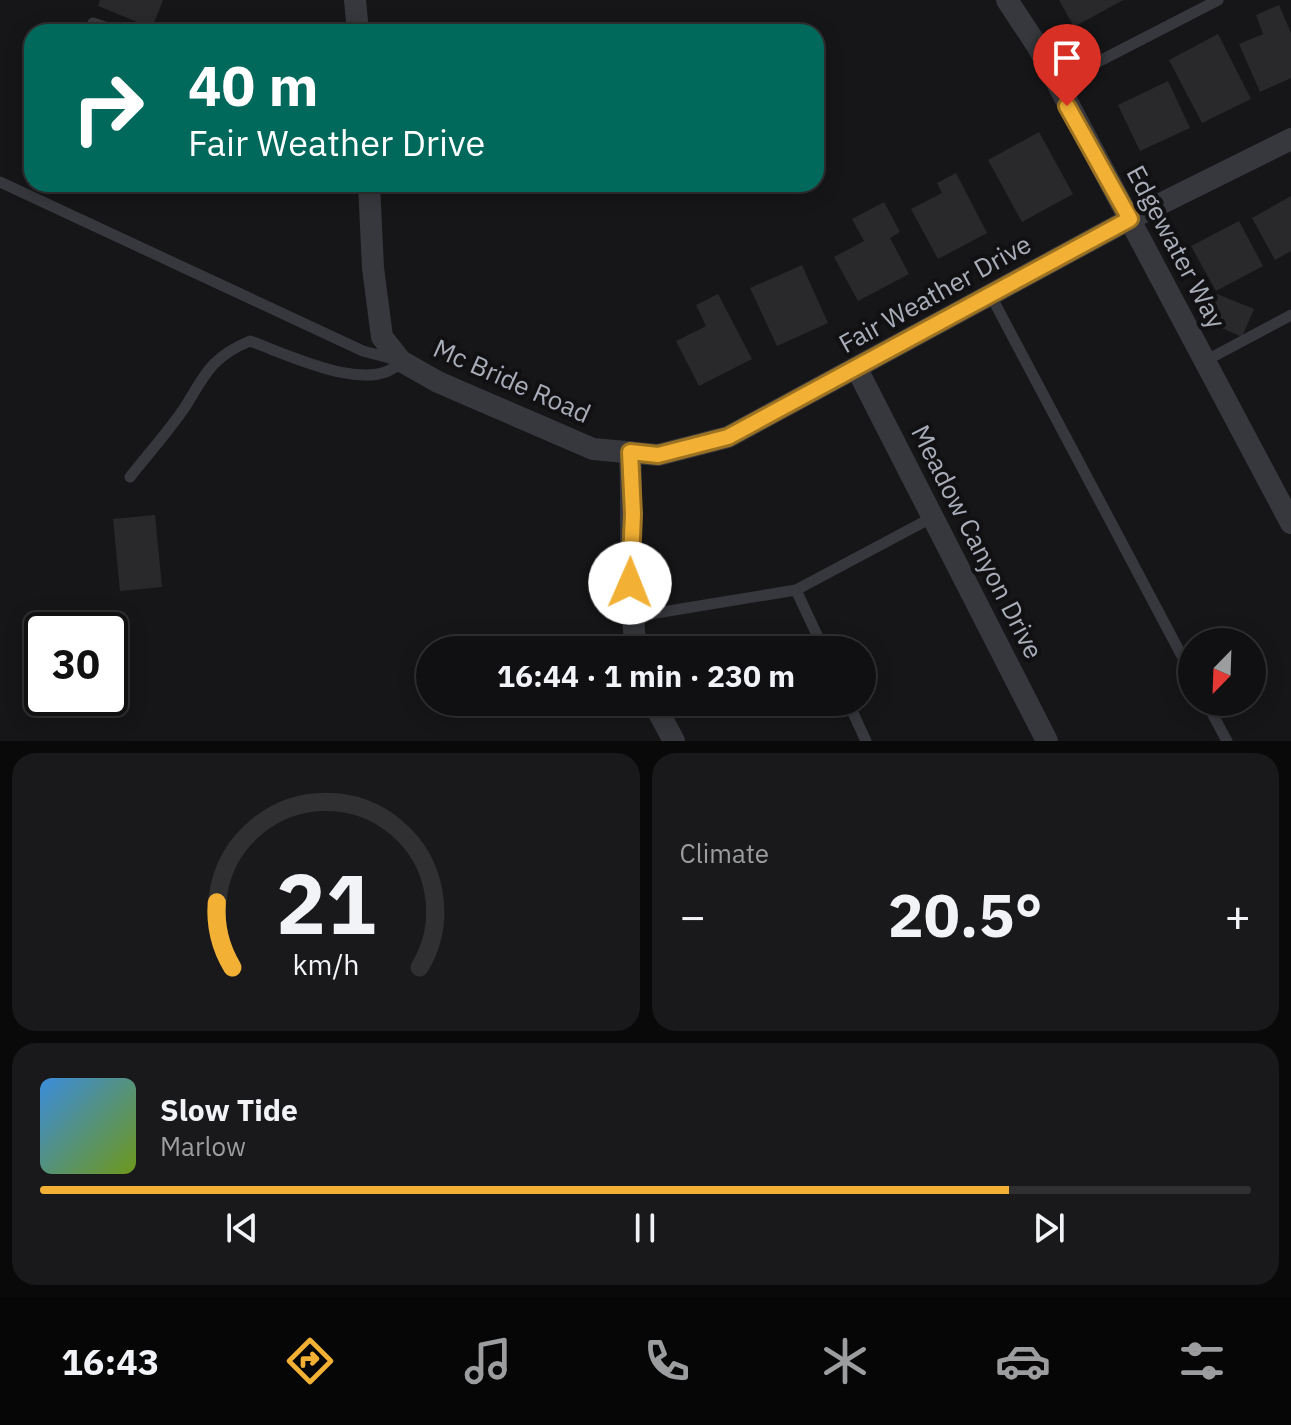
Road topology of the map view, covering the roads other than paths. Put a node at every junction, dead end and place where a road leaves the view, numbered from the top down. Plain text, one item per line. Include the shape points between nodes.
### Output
1 (355, 0) edge
2 (1007, 0) edge
3 (1218, 0) edge
4 (93, 23) dead end
5 (96, 24) edge
6 (357, 24) edge
7 (1057, 83) junction
8 (1291, 139) edge
9 (0, 182) edge
10 (369, 192) edge
11 (1130, 219) junction
12 (991, 296) junction
13 (1291, 315) edge
14 (401, 361) junction
15 (1205, 361) junction
16 (857, 369) junction
17 (593, 449) joint
18 (630, 452) junction
19 (130, 477) dead end
20 (1286, 499) edge
21 (933, 517) junction
22 (1291, 523) edge
23 (796, 590) junction
24 (632, 617) junction
25 (634, 636) edge
26 (817, 636) edge
27 (1178, 649) edge
28 (661, 716) edge
29 (854, 716) edge
30 (1214, 716) edge
31 (674, 741) edge
32 (866, 741) edge
33 (1047, 741) edge
34 (1227, 741) edge

1 - 6 street
2 - 7 street, Edgewater Way
3 - 7 lane
4 - 5 lane
7 - 11 street, Edgewater Way
8 - 11 street, Fair Weather Drive
9 - 14 lane via 363,351
10 - 14 street, Mc Bride Road via 382,337
11 - 12 street, Fair Weather Drive
11 - 15 street, Edgewater Way
12 - 16 street, Fair Weather Drive
12 - 27 lane
13 - 15 lane
14 - 17 street, Mc Bride Road
14 - 19 lane via 378,377 346,373 250,341 238,346 204,371 184,407
15 - 20 street, Edgewater Way
16 - 18 street, Fair Weather Drive via 728,437 658,455
16 - 21 street, Meadow Canyon Drive
17 - 18 street, Fair Weather Drive
18 - 24 street
20 - 22 street, Edgewater Way
21 - 23 lane
21 - 33 street, Meadow Canyon Drive
23 - 24 lane
23 - 26 lane
24 - 25 street
28 - 31 street
29 - 32 lane
30 - 34 lane

